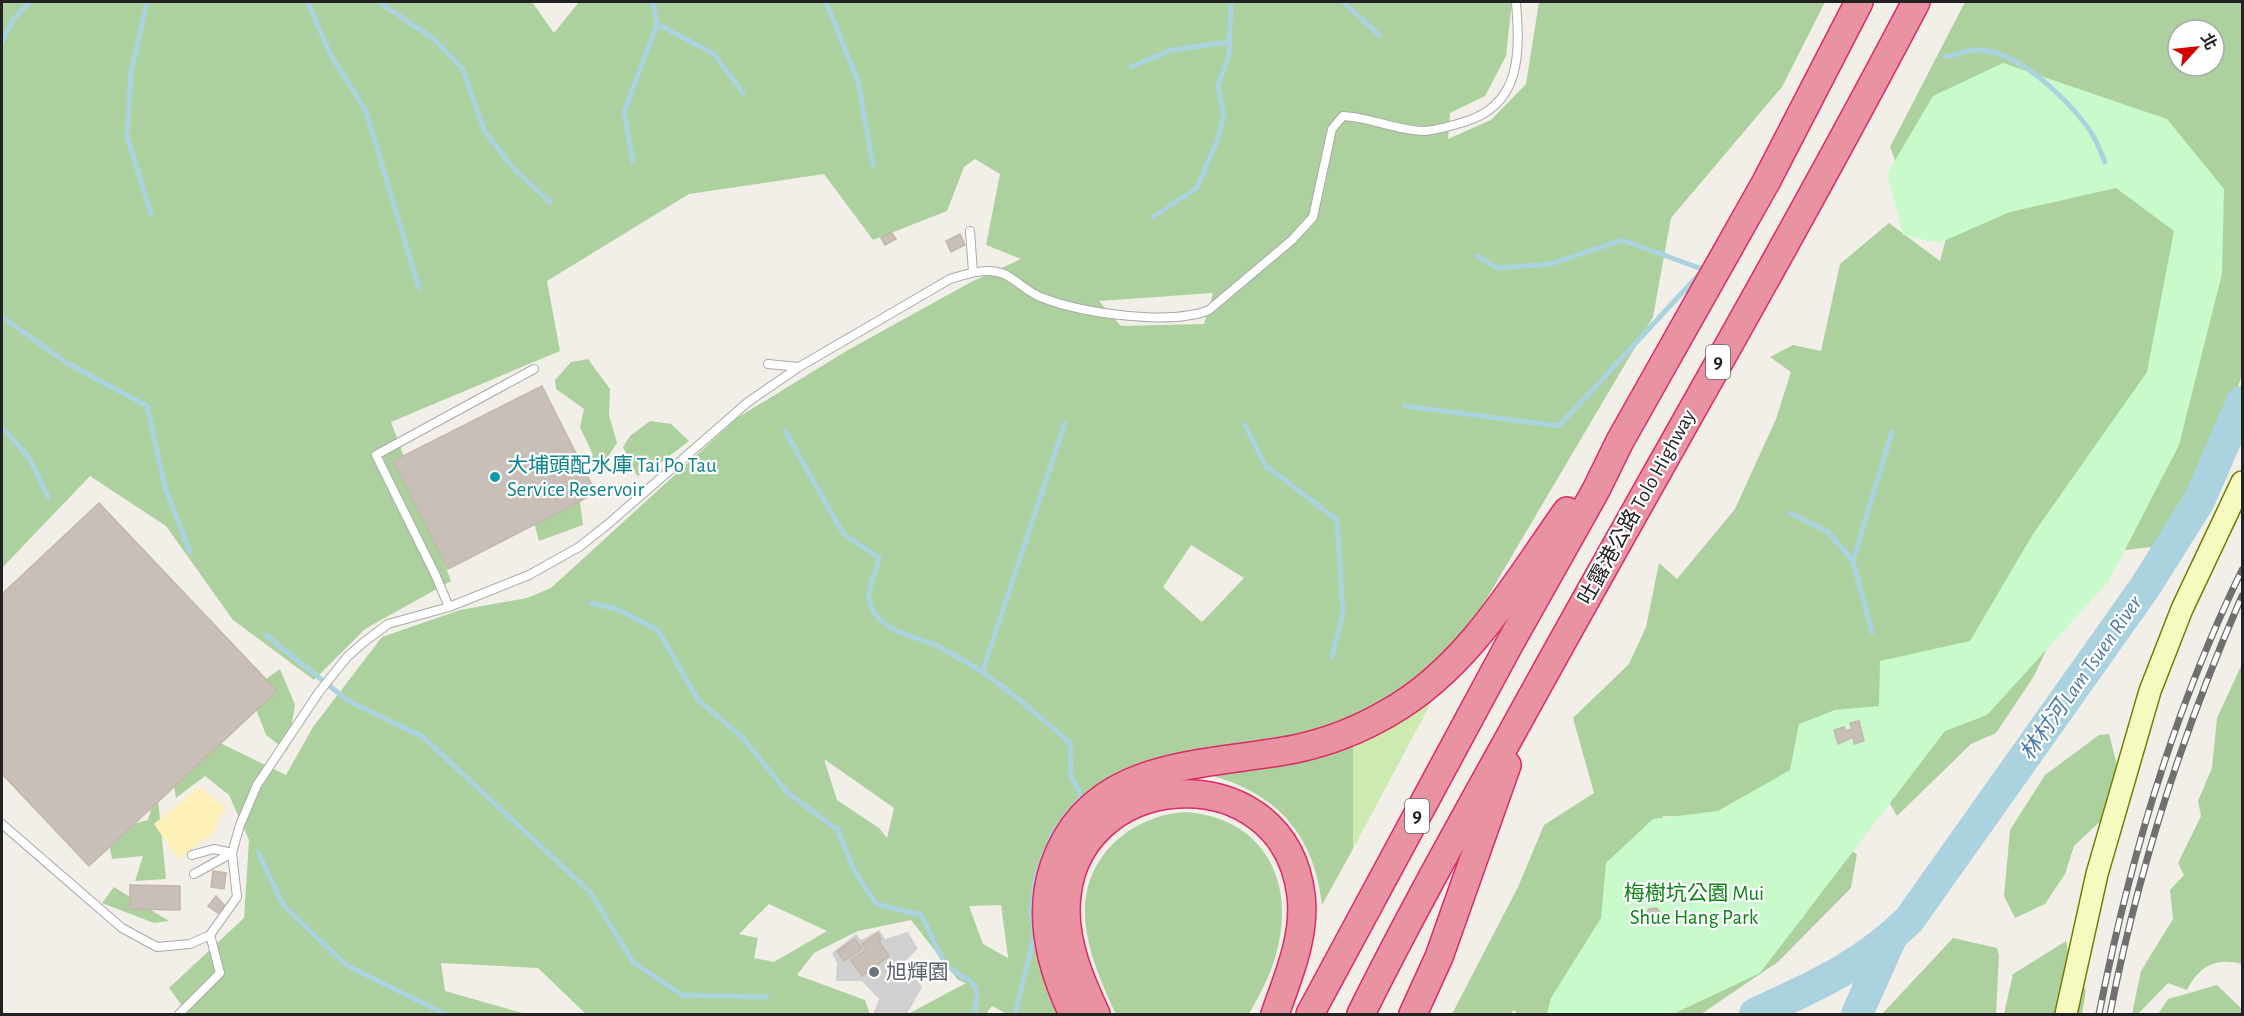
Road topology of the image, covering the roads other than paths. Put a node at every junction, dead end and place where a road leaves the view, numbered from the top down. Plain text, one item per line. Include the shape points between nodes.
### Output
1 (1516, 2) edge
2 (1859, 2) edge
3 (1916, 2) edge
4 (970, 231) dead end
5 (973, 272) junction
6 (768, 364) dead end
7 (799, 367) junction
8 (534, 369) dead end
9 (1620, 441) junction
10 (2242, 482) edge
11 (449, 608) junction
12 (1518, 721) junction
13 (2, 824) edge
14 (232, 853) junction
15 (192, 855) dead end
16 (194, 874) dead end
17 (210, 935) junction
18 (179, 1014) edge
19 (1073, 1014) edge
20 (1096, 1014) edge
21 (1275, 1014) edge
22 (1310, 1014) edge
23 (1361, 1014) edge
24 (1413, 1014) edge
25 (2066, 1014) edge

1 - 5 lane via 1518,53 1512,83 1497,104 1480,118 1422,131 1343,116 1332,129 1313,217 1292,240 1209,310 1166,317 1098,313 1042,298 1004,274
2 - 9 highway, 吐露港公路 Tolo Highway / 9 via 1766,182
3 - 12 highway, 吐露港公路 Tolo Highway / 9 via 1807,206
4 - 5 lane
5 - 7 lane via 950,279
6 - 7 lane
7 - 11 lane via 748,402 579,547 529,575
8 - 11 lane via 376,455
9 - 19 highway via 1477,636 1443,673 1411,699 1360,728 1313,745 1147,774 1112,791 1086,812 1060,850 1046,900 1050,948
9 - 22 highway, 吐露港公路 Tolo Highway / 9
10 - 25 main road via 2182,609 2150,691 2097,874
11 - 14 lane via 388,624 347,657 257,785
12 - 23 highway, 吐露港公路 Tolo Highway / 9
12 - 24 highway via 1502,785 1439,957
13 - 17 lane via 122,928 157,946 190,944
14 - 15 lane via 214,849
14 - 16 lane
14 - 17 lane via 237,897
17 - 18 lane via 220,973
20 - 21 highway via 1071,948 1066,908 1070,880 1086,844 1108,821 1143,800 1201,793 1238,804 1271,830 1292,861 1301,897 1300,935

